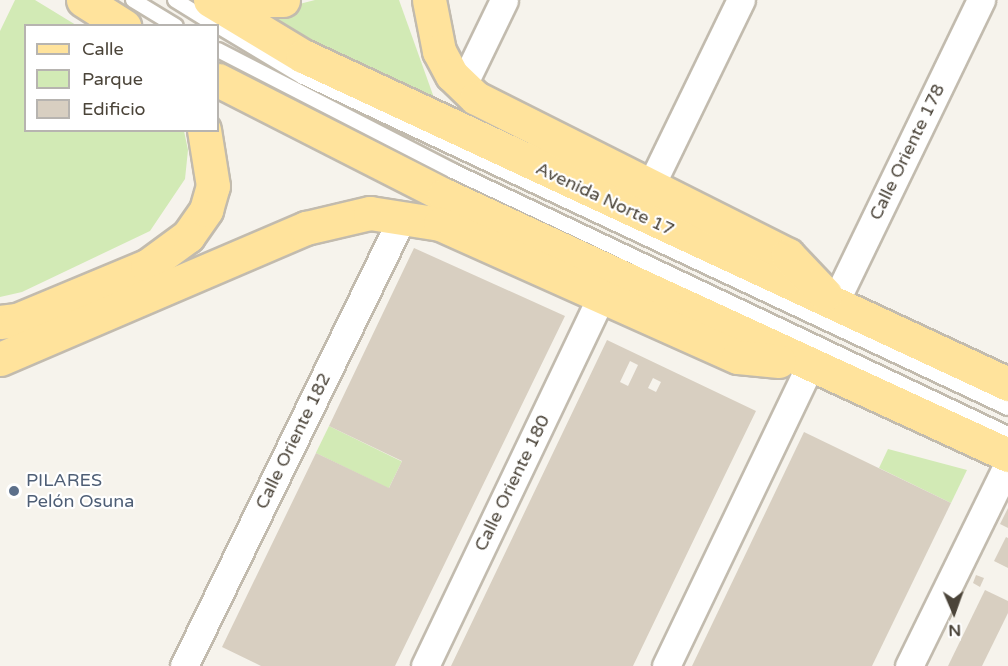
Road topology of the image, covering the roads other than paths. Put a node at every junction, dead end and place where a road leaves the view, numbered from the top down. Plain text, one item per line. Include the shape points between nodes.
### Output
1 (83, 0) edge
2 (133, 0) edge
3 (175, 0) edge
4 (210, 0) edge
5 (235, 0) edge
6 (283, 0) edge
7 (429, 0) edge
8 (504, 0) edge
9 (741, 0) edge
10 (981, 0) edge
11 (121, 24) edge
12 (173, 24) edge
13 (214, 24) edge
14 (219, 27) edge
15 (219, 51) edge
16 (219, 81) edge
17 (463, 85) junction
18 (204, 132) edge
19 (650, 187) junction
20 (403, 216) junction
21 (600, 299) junction
22 (834, 304) junction
23 (0, 322) edge
24 (0, 359) edge
25 (811, 364) junction
26 (1008, 384) edge
27 (1008, 408) edge
28 (1008, 434) edge
29 (1008, 455) edge
30 (1008, 464) edge
31 (184, 666) edge
32 (425, 666) edge
33 (666, 666) edge
34 (909, 666) edge

1 - 11 main road
2 - 12 lane
3 - 13 lane
4 - 22 main road, Avenida Norte 17 via 303,56
5 - 6 main road
7 - 17 main road via 439,51
8 - 17 street
9 - 19 street
10 - 22 street, Calle Oriente 178
14 - 27 lane via 303,77
15 - 28 lane via 453,171
16 - 25 main road via 359,154
17 - 19 main road via 503,113
18 - 23 main road via 213,186 188,236 147,266 17,320
19 - 22 main road via 789,255
20 - 21 main road via 440,224
20 - 24 main road via 370,213 325,220
20 - 31 street, Calle Oriente 182
21 - 25 main road via 738,357
21 - 32 street, Calle Oriente 180
22 - 26 main road, Avenida Norte 17
25 - 29 main road
25 - 33 street
30 - 34 street

